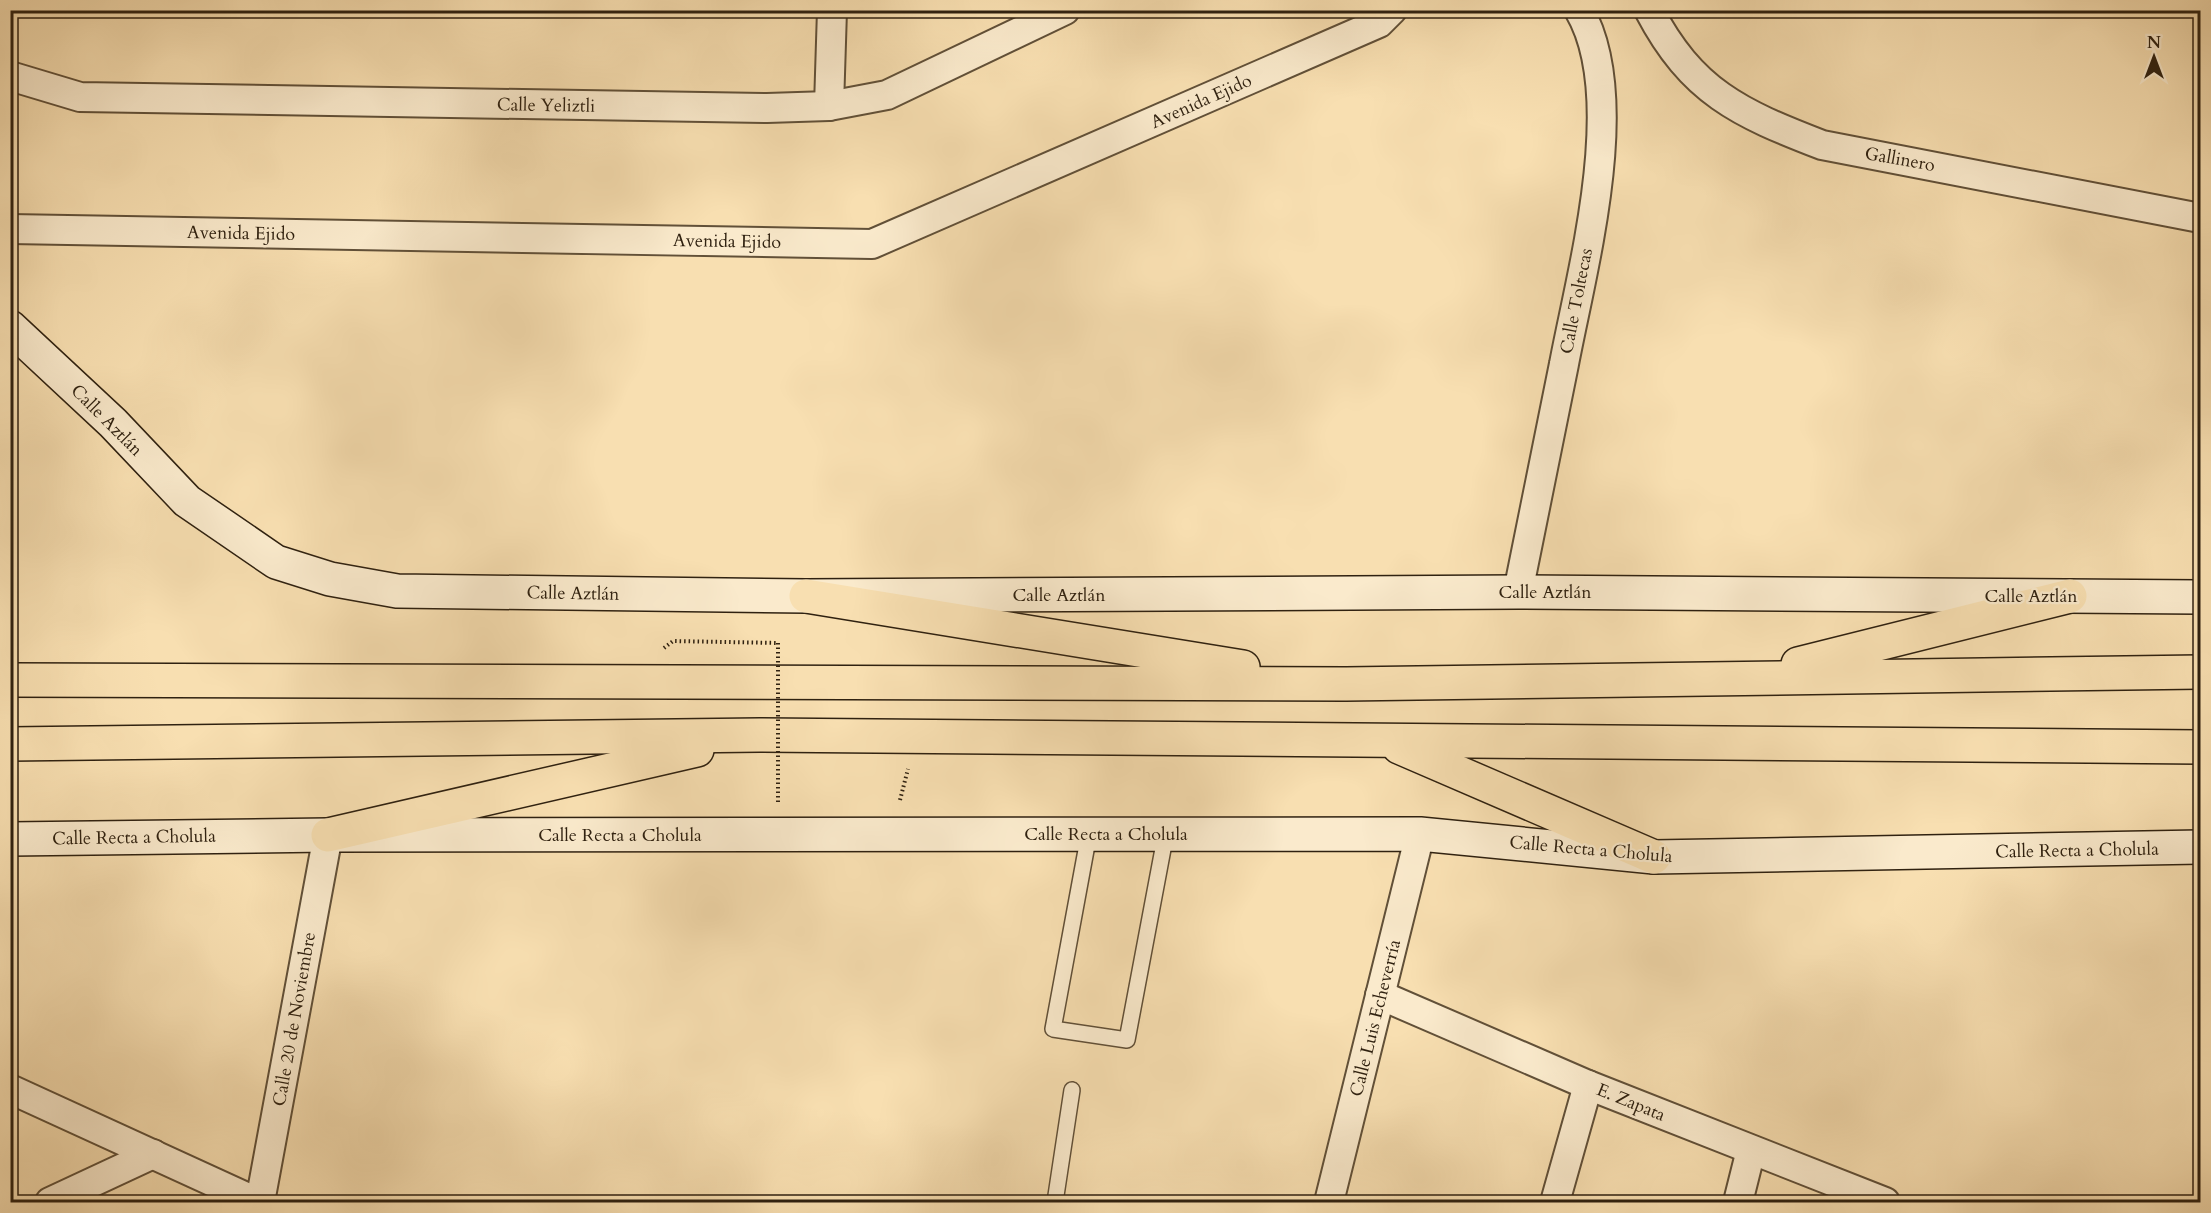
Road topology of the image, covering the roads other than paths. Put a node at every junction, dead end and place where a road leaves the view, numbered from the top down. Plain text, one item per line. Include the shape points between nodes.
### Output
1 (832, 10) edge
2 (1065, 10) edge
3 (1392, 10) edge
4 (1579, 10) edge
5 (1649, 10) edge
6 (10, 76) edge
7 (829, 106) junction
8 (2200, 218) edge
9 (10, 229) edge
10 (10, 327) edge
11 (1518, 592) junction
12 (806, 596) junction
13 (2070, 596) junction
14 (2200, 597) edge
15 (2200, 672) edge
16 (1743, 677) junction
17 (10, 680) edge
18 (1346, 684) junction
19 (759, 735) junction
20 (1387, 741) junction
21 (10, 744) edge
22 (2200, 747) edge
23 (1166, 833) junction
24 (1089, 834) junction
25 (1420, 834) junction
26 (328, 835) junction
27 (10, 839) edge
28 (2200, 847) edge
29 (1654, 857) junction
30 (1380, 995) junction
31 (1588, 1085) junction
32 (10, 1089) edge
33 (1072, 1090) dead end
34 (1751, 1150) junction
35 (153, 1154) junction
36 (50, 1203) edge
37 (259, 1203) edge
38 (1055, 1203) edge
39 (1329, 1203) edge
40 (1555, 1203) edge
41 (1738, 1203) edge
42 (1885, 1203) edge

1 - 7 street
2 - 7 street, Calle Yeliztli via 887,94
3 - 9 street, Avenida Ejido via 1379,23 872,244
4 - 11 street, Calle Toltecas via 1596,60 1602,122 1598,190
5 - 8 street, Gallinero via 1680,60 1722,99 1763,122 1822,145
6 - 7 street, Calle Yeliztli via 80,97
10 - 12 main road, Calle Aztlán via 113,423 188,501 276,562 330,579 397,591
11 - 12 main road, Calle Aztlán
11 - 13 main road, Calle Aztlán
12 - 18 main road
13 - 14 main road, Calle Aztlán
13 - 16 main road
15 - 16 main road
16 - 18 main road
17 - 18 main road
19 - 20 main road
19 - 21 main road
19 - 26 main road
20 - 22 main road
20 - 29 main road
23 - 24 main road, Calle Recta a Cholula
23 - 24 lane via 1127,1040 1053,1029
23 - 25 main road, Calle Recta a Cholula
24 - 26 main road, Calle Recta a Cholula
25 - 29 main road, Calle Recta a Cholula
25 - 30 street, Calle Luis Echeverría
26 - 27 main road, Calle Recta a Cholula
26 - 37 street, Calle 20 de Noviembre
28 - 29 main road, Calle Recta a Cholula
30 - 31 street, E. Zapata
30 - 39 street, Calle Luis Echeverría
31 - 34 street, E. Zapata
31 - 40 street
32 - 35 street
33 - 38 lane
34 - 41 street
34 - 42 street, E. Zapata
35 - 36 street
35 - 37 street

